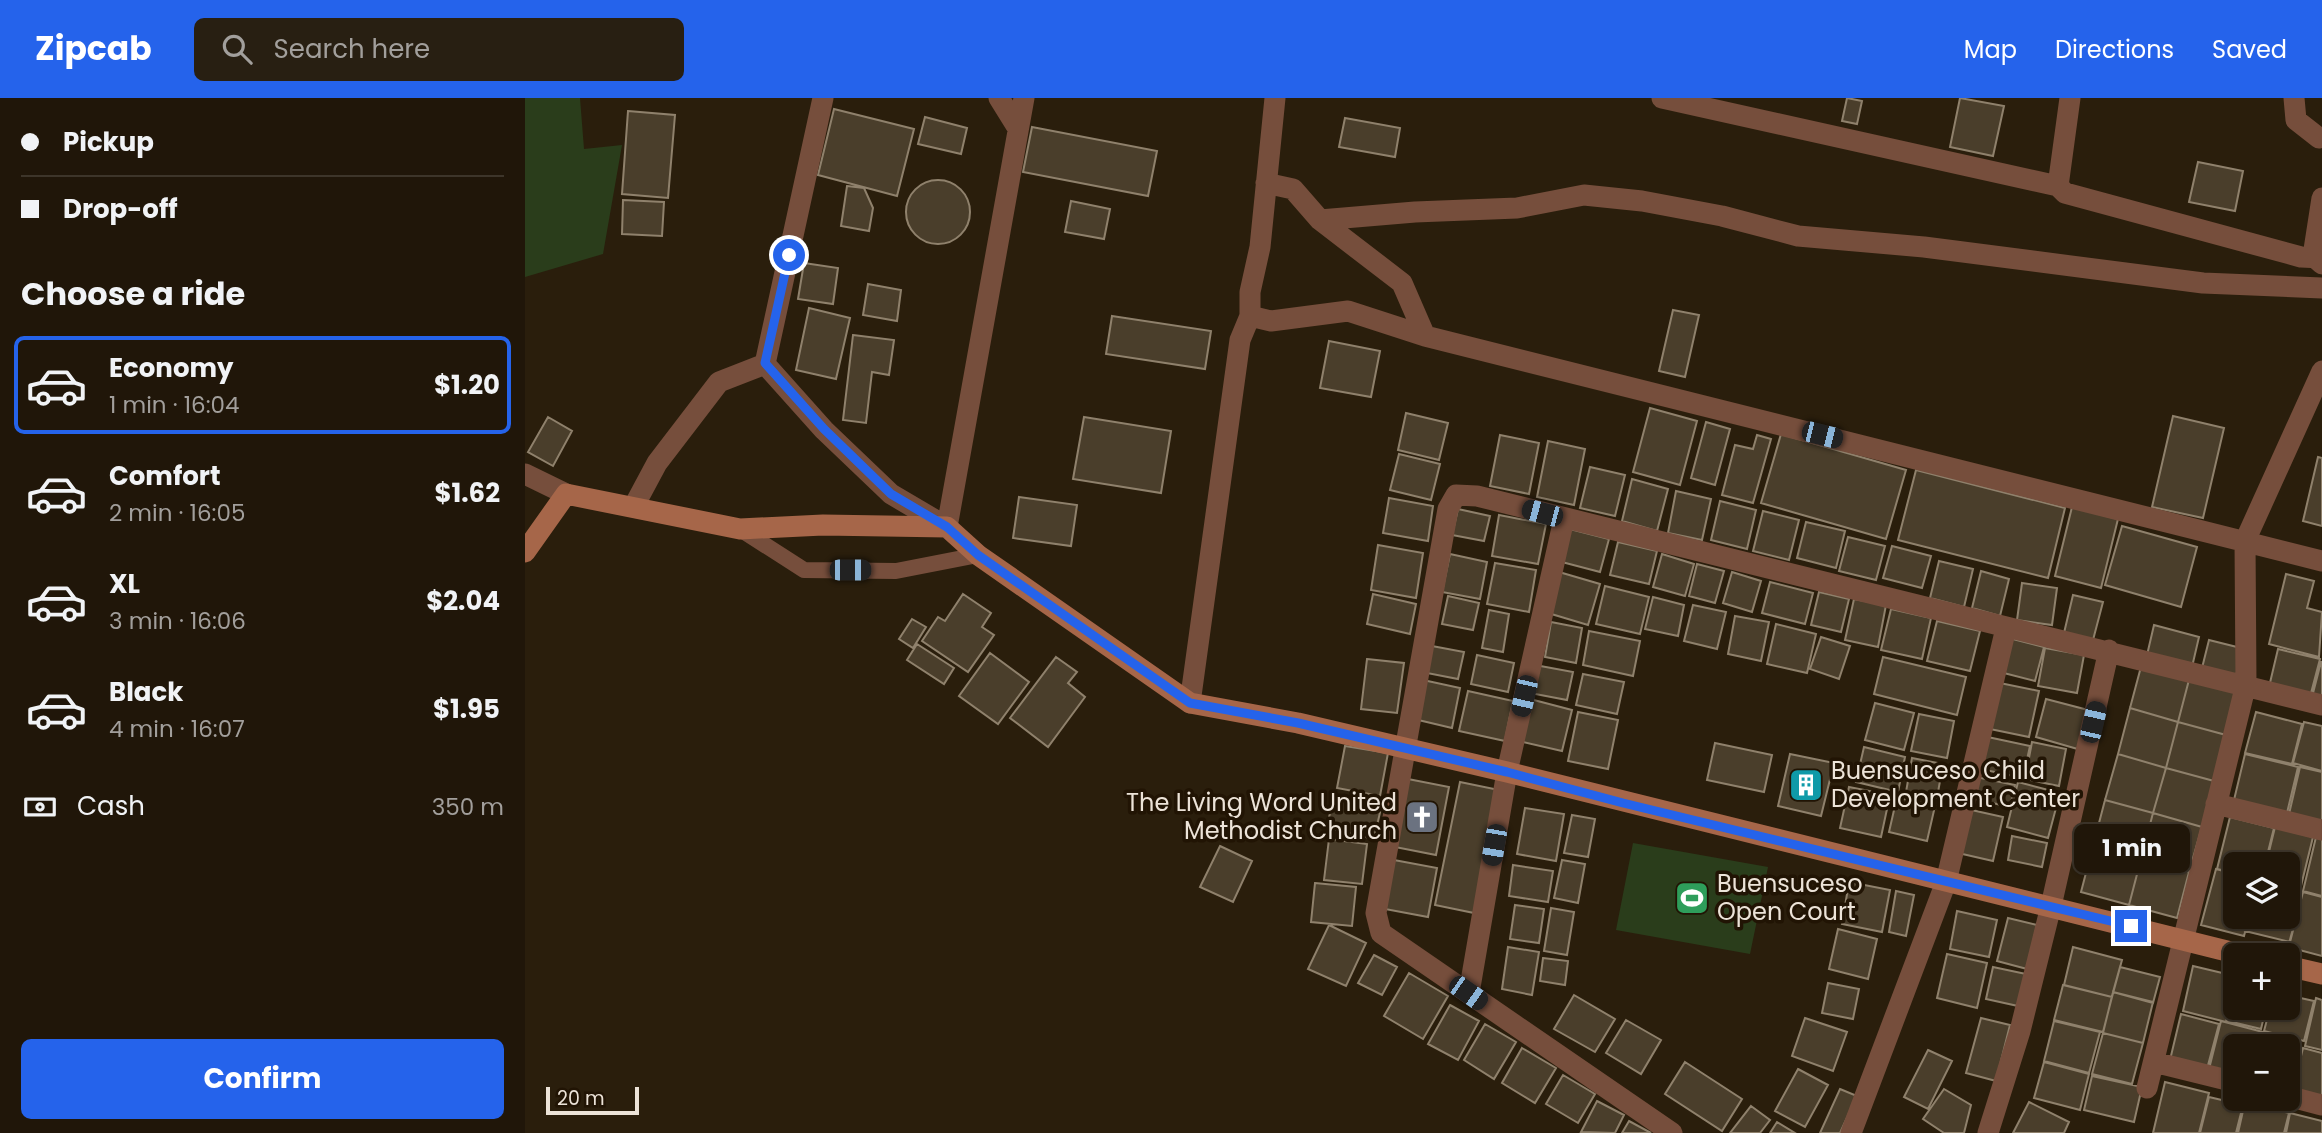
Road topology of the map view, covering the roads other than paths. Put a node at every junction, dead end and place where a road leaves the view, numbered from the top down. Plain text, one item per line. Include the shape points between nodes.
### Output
1 (823, 98) edge
2 (999, 98) edge
3 (1024, 98) edge
4 (1276, 98) edge
5 (1662, 98) edge
6 (2070, 98) edge
7 (2294, 98) edge
8 (1017, 127) junction
9 (2321, 143) edge
10 (1266, 183) junction
11 (2058, 186) junction
12 (2322, 198) edge
13 (1320, 220) junction
14 (2319, 259) edge
15 (2322, 288) edge
16 (1250, 316) junction
17 (1425, 336) junction
18 (765, 363) junction
19 (2322, 371) edge
20 (525, 474) edge
21 (566, 494) junction
22 (634, 506) junction
23 (1564, 519) junction
24 (947, 527) junction
25 (740, 529) junction
26 (2245, 541) junction
27 (525, 552) edge
28 (978, 555) junction
29 (2322, 561) edge
30 (2005, 628) junction
31 (2109, 650) junction
32 (2246, 684) junction
33 (1190, 703) junction
34 (2322, 705) edge
35 (1406, 749) junction
36 (1507, 772) junction
37 (2217, 804) junction
38 (2322, 830) edge
39 (1946, 882) junction
40 (2051, 906) junction
41 (2184, 939) junction
42 (2223, 950) edge
43 (2300, 969) edge
44 (2322, 974) edge
45 (1468, 993) junction
46 (2154, 1062) junction
47 (2223, 1080) edge
48 (2147, 1088) dead end
49 (2300, 1099) edge
50 (2322, 1105) edge
51 (1671, 1133) edge
52 (1851, 1133) edge
53 (1988, 1133) edge

1 - 18 street
2 - 8 street
3 - 8 street
4 - 10 street
5 - 11 street
6 - 11 street
7 - 9 street via 2296,120
8 - 24 street
10 - 13 street via 1293,189
10 - 16 street
11 - 14 street via 2065,193
12 - 14 street
13 - 15 street via 1517,208 1584,195 1723,216 1798,236 1924,247 2203,283
13 - 17 street via 1402,283
16 - 17 street via 1271,321 1348,311
16 - 33 street via 1240,340
17 - 26 street
18 - 22 street via 719,382 657,463
18 - 24 street via 891,494
19 - 26 street
20 - 21 street
21 - 22 street
21 - 27 street
22 - 25 street
23 - 30 street
23 - 35 street via 1477,496 1456,495 1448,509
23 - 36 street
24 - 25 street
24 - 28 street
25 - 28 lane via 804,570 896,571
26 - 29 street
26 - 32 street
28 - 33 street
30 - 31 street
30 - 39 street
31 - 32 street
31 - 40 street
32 - 34 street
32 - 37 street
33 - 35 street
35 - 36 street
35 - 45 street via 1376,913 1381,933
36 - 39 street
36 - 45 street
37 - 38 street
37 - 41 street
39 - 40 street
39 - 52 street
40 - 41 street
40 - 53 street via 2020,1031
41 - 42 street
41 - 46 street
43 - 44 street
45 - 51 street
46 - 47 street
46 - 48 street
49 - 50 street

